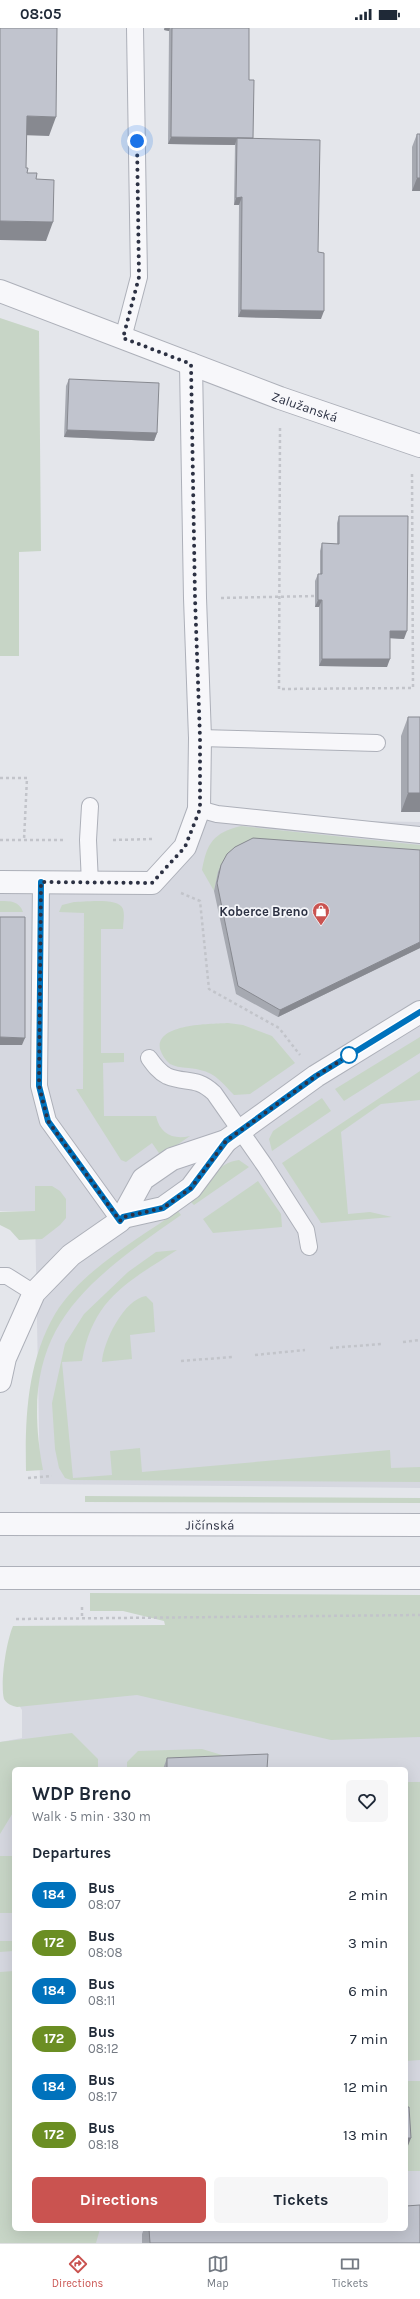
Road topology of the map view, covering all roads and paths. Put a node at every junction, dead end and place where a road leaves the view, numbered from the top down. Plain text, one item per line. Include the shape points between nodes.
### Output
1 (135, 28) edge
2 (0, 291) edge
3 (123, 338) junction
4 (191, 364) junction
5 (280, 398) junction
6 (416, 444) edge
7 (278, 596) junction
8 (315, 596) dead end
9 (195, 598) junction
10 (200, 738) junction
11 (377, 743) dead end
12 (0, 778) edge
13 (90, 806) dead end
14 (200, 809) junction
15 (420, 835) edge
16 (156, 839) dead end
17 (0, 840) edge
18 (24, 840) junction
19 (88, 840) junction
20 (0, 882) edge
21 (41, 882) junction
22 (90, 883) junction
23 (200, 901) dead end
24 (420, 1012) edge
25 (302, 1057) dead end
26 (148, 1058) dead end
27 (233, 1135) junction
28 (122, 1219) junction
29 (309, 1247) dead end
30 (0, 1276) edge
31 (34, 1293) junction
32 (420, 1340) edge
33 (403, 1342) dead end
34 (381, 1344) dead end
35 (330, 1348) dead end
36 (305, 1350) dead end
37 (254, 1355) dead end
38 (232, 1357) dead end
39 (181, 1361) dead end
40 (0, 1381) edge
41 (52, 1476) dead end
42 (28, 1478) dead end
43 (0, 1524) edge
44 (420, 1524) edge
45 (0, 1578) edge
46 (420, 1578) edge
47 (82, 1606) dead end
48 (420, 1615) edge
49 (16, 1619) dead end
50 (82, 1619) junction

1 - 3 lane via 139,277
2 - 3 street, Zalužanská
3 - 4 street, Zalužanská
4 - 5 street, Zalužanská
4 - 9 street
5 - 6 street, Zalužanská
5 - 7 path
6 - 7 path via 413,688 279,688
7 - 8 path
7 - 9 path
9 - 10 street
10 - 11 lane
10 - 14 street
12 - 18 path via 27,778
13 - 19 lane
14 - 15 lane via 217,814
14 - 22 street via 185,847 152,883
16 - 19 path
17 - 18 path
18 - 19 path
19 - 22 lane
20 - 21 street
21 - 22 street
21 - 28 lane via 39,1086 48,1121
23 - 25 path via 209,989 279,1028
24 - 27 street via 316,1076
26 - 27 lane via 158,1070 168,1076 205,1084 214,1093
27 - 28 street via 191,1188 163,1208
27 - 28 street via 172,1160 143,1179
27 - 29 lane via 306,1230
28 - 31 street via 71,1255
30 - 31 lane via 7,1276
31 - 40 street via 5,1358
32 - 33 path
34 - 35 path
36 - 37 path
38 - 39 path
41 - 42 path
43 - 44 street, Jičínská
45 - 46 street
47 - 50 path
48 - 50 path
49 - 50 path

